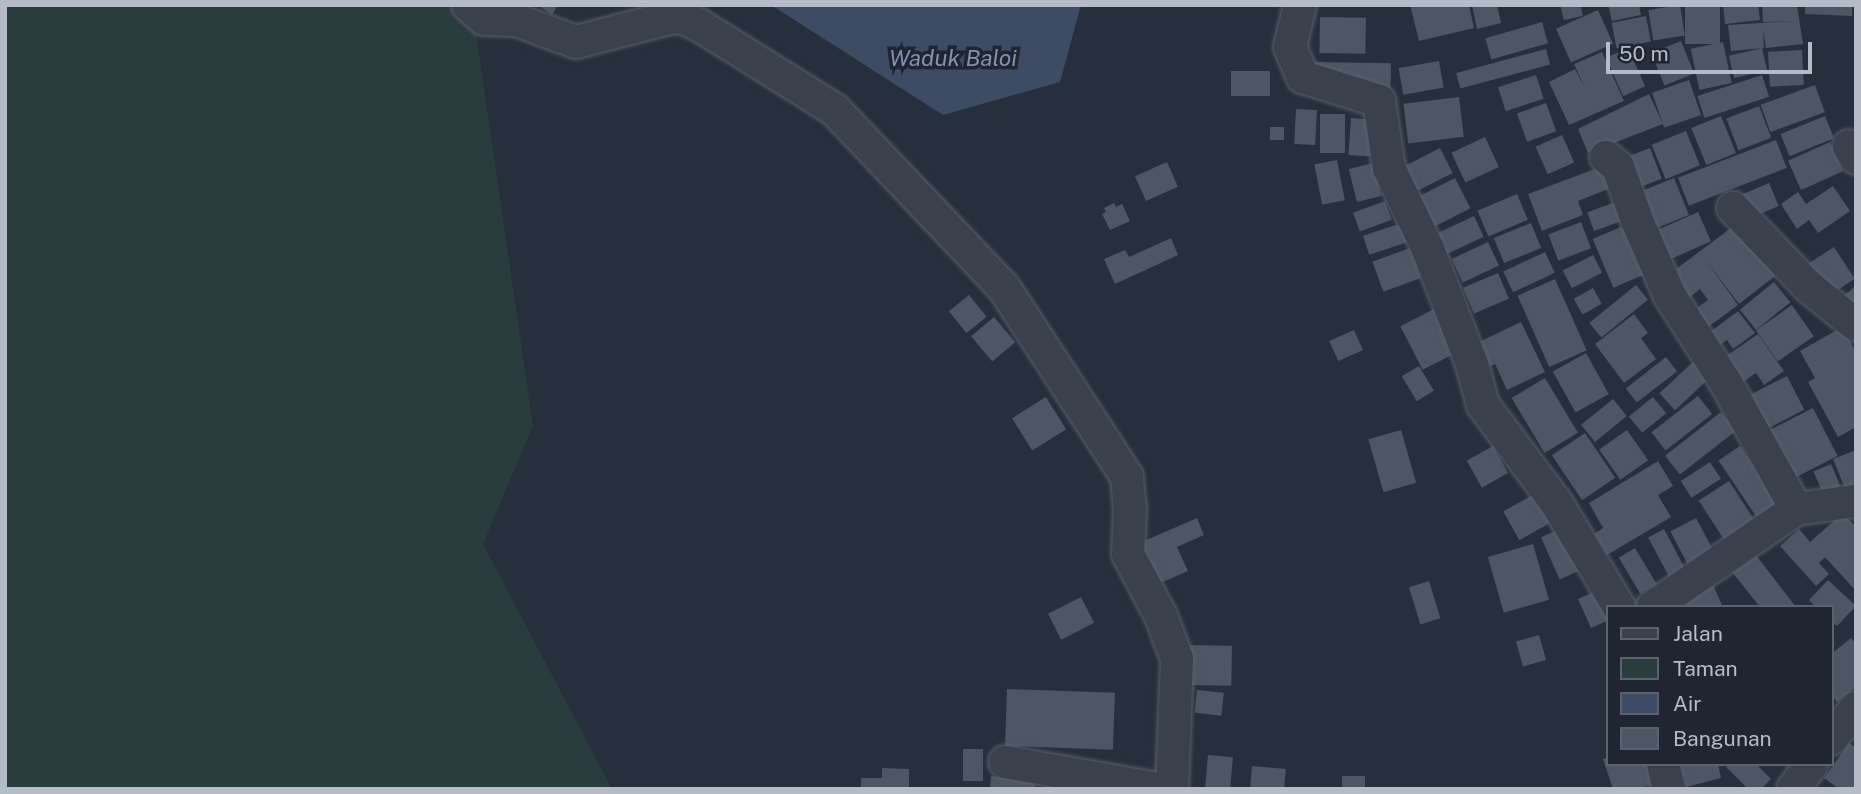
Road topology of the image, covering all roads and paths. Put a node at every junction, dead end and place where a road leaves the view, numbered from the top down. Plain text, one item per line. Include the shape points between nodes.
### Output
1 (468, 5) edge
2 (1300, 5) edge
3 (1606, 157) dead end
4 (1733, 208) dead end
5 (1856, 324) edge
6 (1853, 505) edge
7 (1796, 509) junction
8 (1618, 605) edge
9 (1656, 605) edge
10 (1856, 708) edge
11 (1833, 737) edge
12 (1005, 762) dead end
13 (1664, 766) edge
14 (1810, 766) edge
15 (1158, 789) edge
16 (1172, 789) edge
17 (1670, 789) edge
18 (1793, 789) edge

1 - 16 street via 484,19 516,20 576,42 669,18 682,17 699,25 835,110 1004,288 1127,477 1128,554 1161,616 1177,659
2 - 8 street via 1290,47 1303,77 1379,101 1389,168 1428,249 1483,404 1557,505
3 - 7 street via 1618,167 1670,296 1726,383
4 - 5 street via 1809,286
6 - 7 street
7 - 9 street
10 - 11 street
12 - 15 street
13 - 17 street
14 - 18 street

